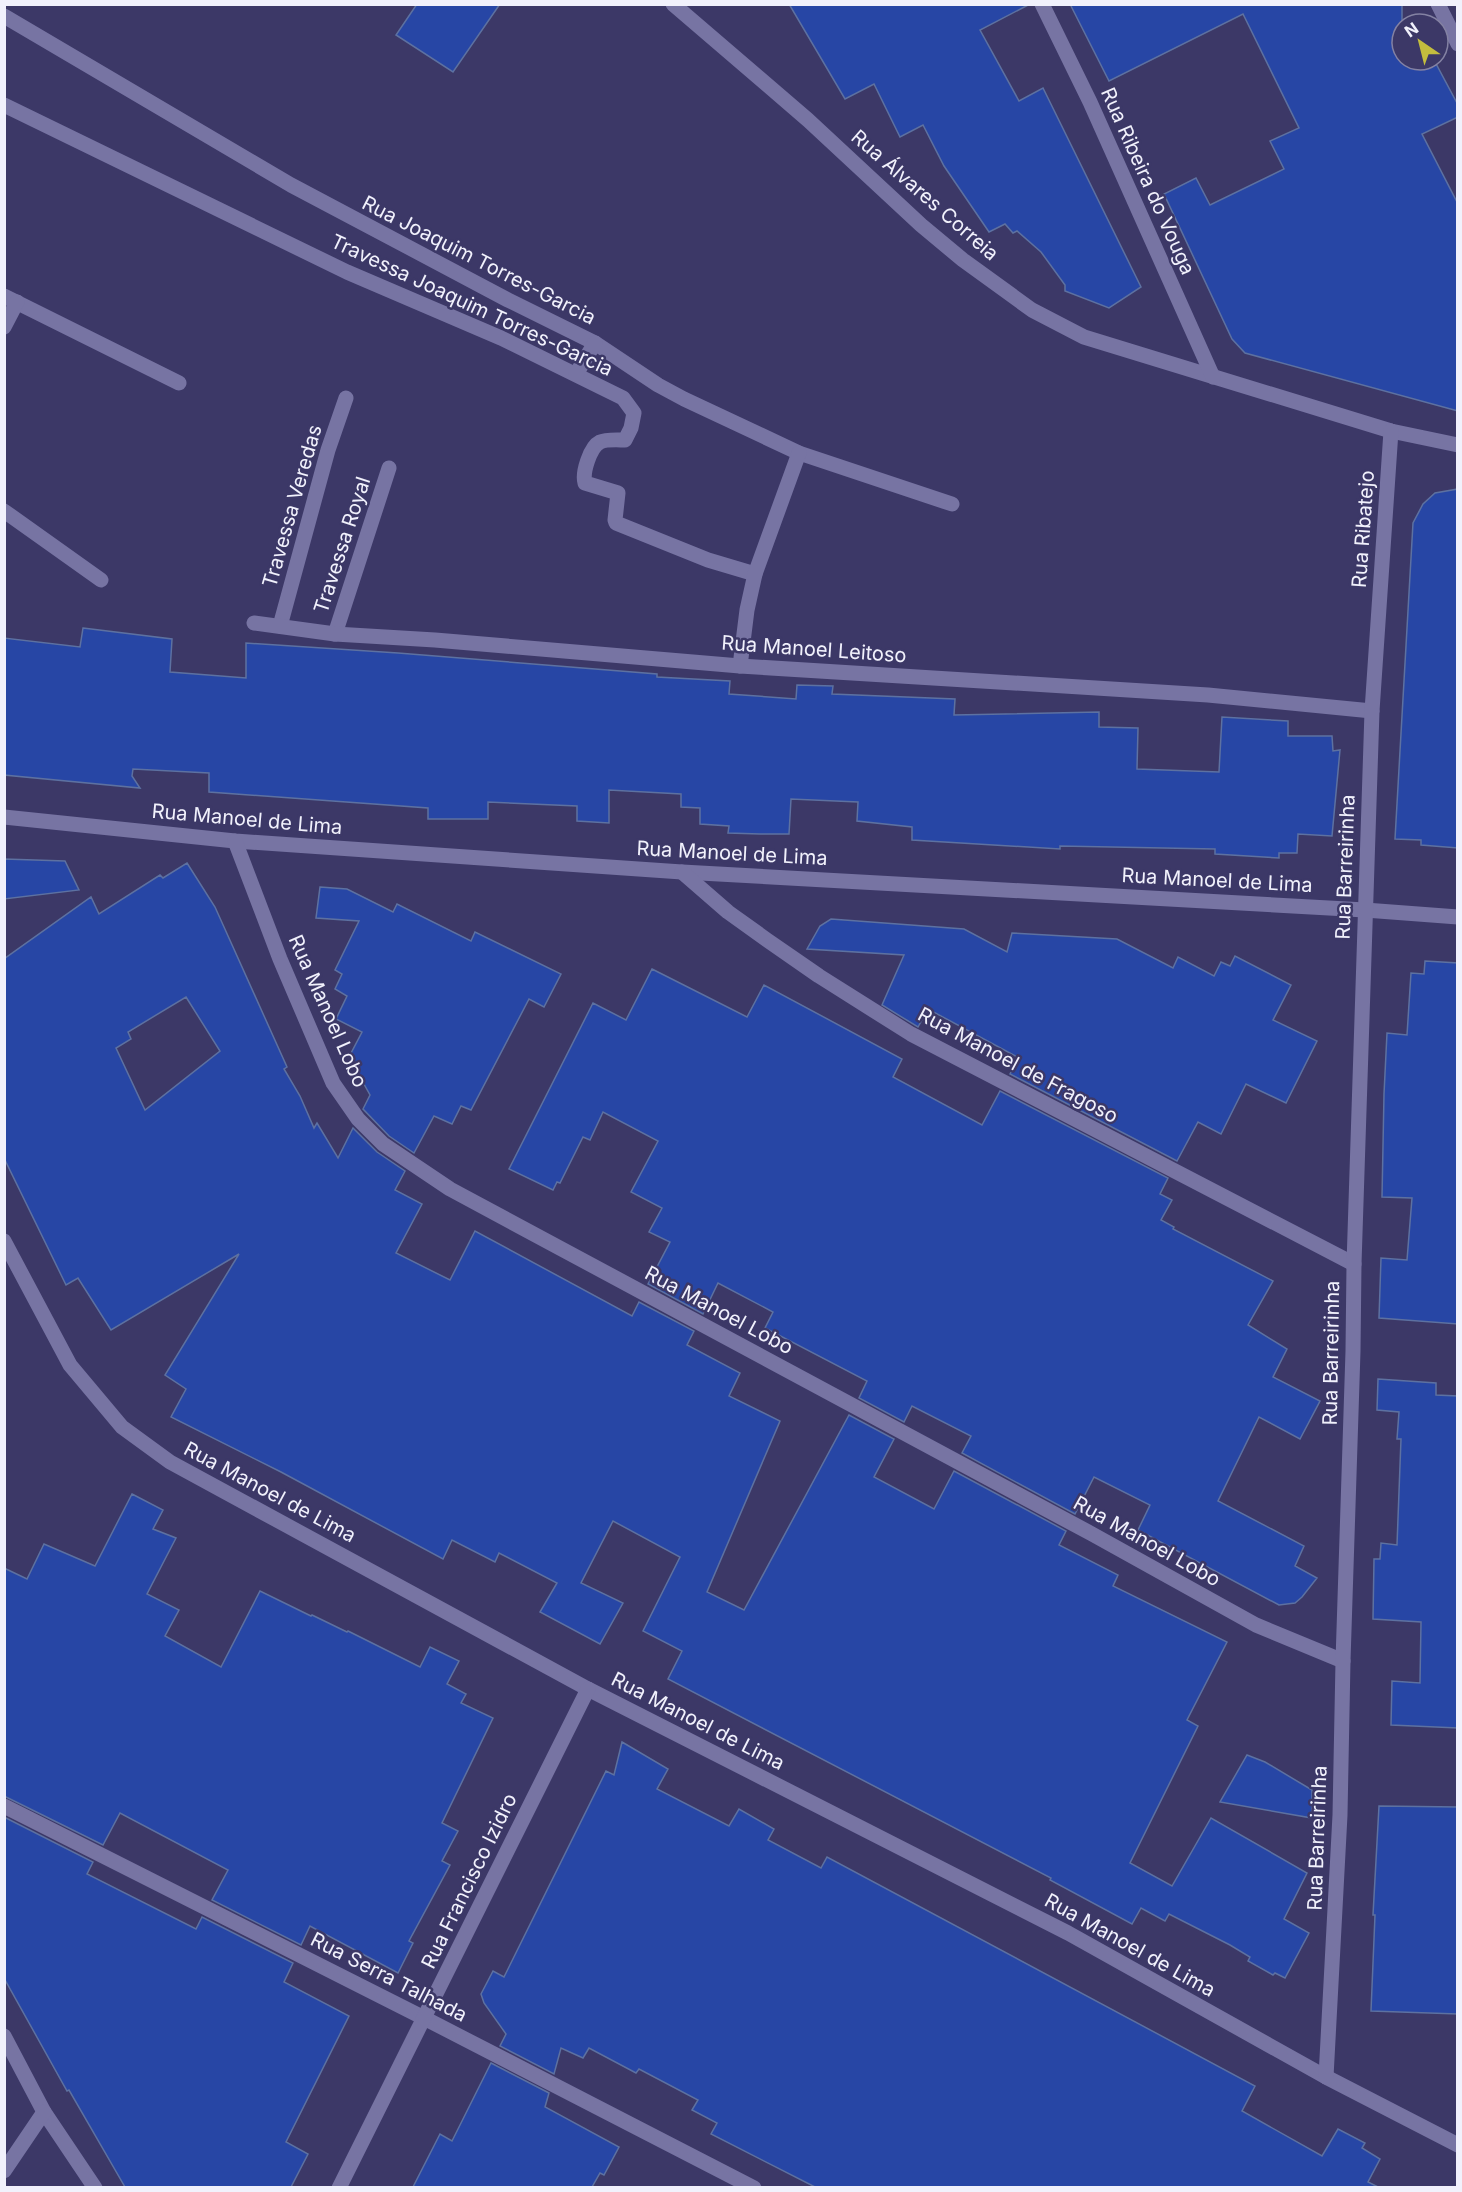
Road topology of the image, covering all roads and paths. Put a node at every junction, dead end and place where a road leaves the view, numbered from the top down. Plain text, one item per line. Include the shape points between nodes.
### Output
1 (672, 4) edge
2 (1042, 4) edge
3 (1438, 4) edge
4 (4, 16) edge
5 (1458, 44) edge
6 (4, 105) edge
7 (11, 299) edge
8 (4, 327) edge
9 (595, 343) junction
10 (576, 374) junction
11 (1213, 376) junction
12 (179, 383) dead end
13 (346, 398) dead end
14 (1391, 431) junction
15 (1458, 445) edge
16 (799, 453) junction
17 (389, 468) dead end
18 (952, 504) dead end
19 (4, 511) edge
20 (755, 574) junction
21 (101, 580) dead end
22 (254, 623) dead end
23 (280, 626) junction
24 (1377, 630) joint
25 (335, 634) junction
26 (740, 666) junction
27 (1372, 711) junction
28 (4, 817) edge
29 (235, 841) junction
30 (682, 872) junction
31 (1365, 910) junction
32 (1458, 917) edge
33 (4, 1241) edge
34 (1354, 1264) junction
35 (1342, 1661) junction
36 (588, 1689) junction
37 (4, 1806) edge
38 (424, 2018) junction
39 (4, 2036) edge
40 (1326, 2077) junction
41 (44, 2112) junction
42 (1458, 2145) edge
43 (4, 2171) edge
44 (95, 2187) edge
45 (339, 2187) edge
46 (754, 2187) edge

1 - 11 street, Rua Álvares Correia via 808,120 921,225 1032,310 1084,337
2 - 11 street, Rua Ribeira do Vouga
3 - 5 street
4 - 9 street, Rua Joaquim Torres-Garcia via 291,186
6 - 10 street, Travessa Joaquim Torres-Garcia via 347,272 451,315
7 - 8 street
7 - 12 street
9 - 10 street
9 - 16 street, Rua Joaquim Torres-Garcia via 658,385
10 - 20 street, Travessa Joaquim Torres-Garcia via 623,398 634,413 625,440 597,444 583,477 589,485 618,493 616,523 708,560
11 - 14 street, Rua Álvares Correia
13 - 23 street, Travessa Veredas
14 - 15 street, Rua Álvares Correia
14 - 24 street, Rua Ribatejo
16 - 18 street, Rua Joaquim Torres-Garcia
16 - 20 street
17 - 25 street, Travessa Royal
19 - 21 street
20 - 26 street
22 - 23 street, Rua Manoel Leitoso
23 - 25 street, Rua Manoel Leitoso
24 - 27 street, Rua Barreirinha
25 - 26 street, Rua Manoel Leitoso
26 - 27 street, Rua Manoel Leitoso via 1208,695
27 - 31 street, Rua Barreirinha
28 - 29 street, Rua Manoel de Lima
29 - 30 street, Rua Manoel de Lima
29 - 35 street, Rua Manoel Lobo via 333,1083 358,1119 383,1144 450,1189 1256,1625
30 - 31 street, Rua Manoel de Lima
30 - 34 street, Rua Manoel de Fragoso via 776,946 911,1034
31 - 32 street, Rua Manoel de Lima
31 - 34 street, Rua Barreirinha
33 - 36 street, Rua Manoel de Lima via 70,1365 122,1427 170,1462
34 - 35 street, Rua Barreirinha
35 - 40 street, Rua Barreirinha via 1340,1815
36 - 38 street, Rua Francisco Izidro
36 - 40 street, Rua Manoel de Lima via 1068,1933
37 - 38 street, Rua Serra Talhada
38 - 45 street, Rua Francisco Izidro
38 - 46 street, Rua Serra Talhada
39 - 41 street
40 - 42 street, Rua Manoel de Lima
41 - 43 street
41 - 44 street

